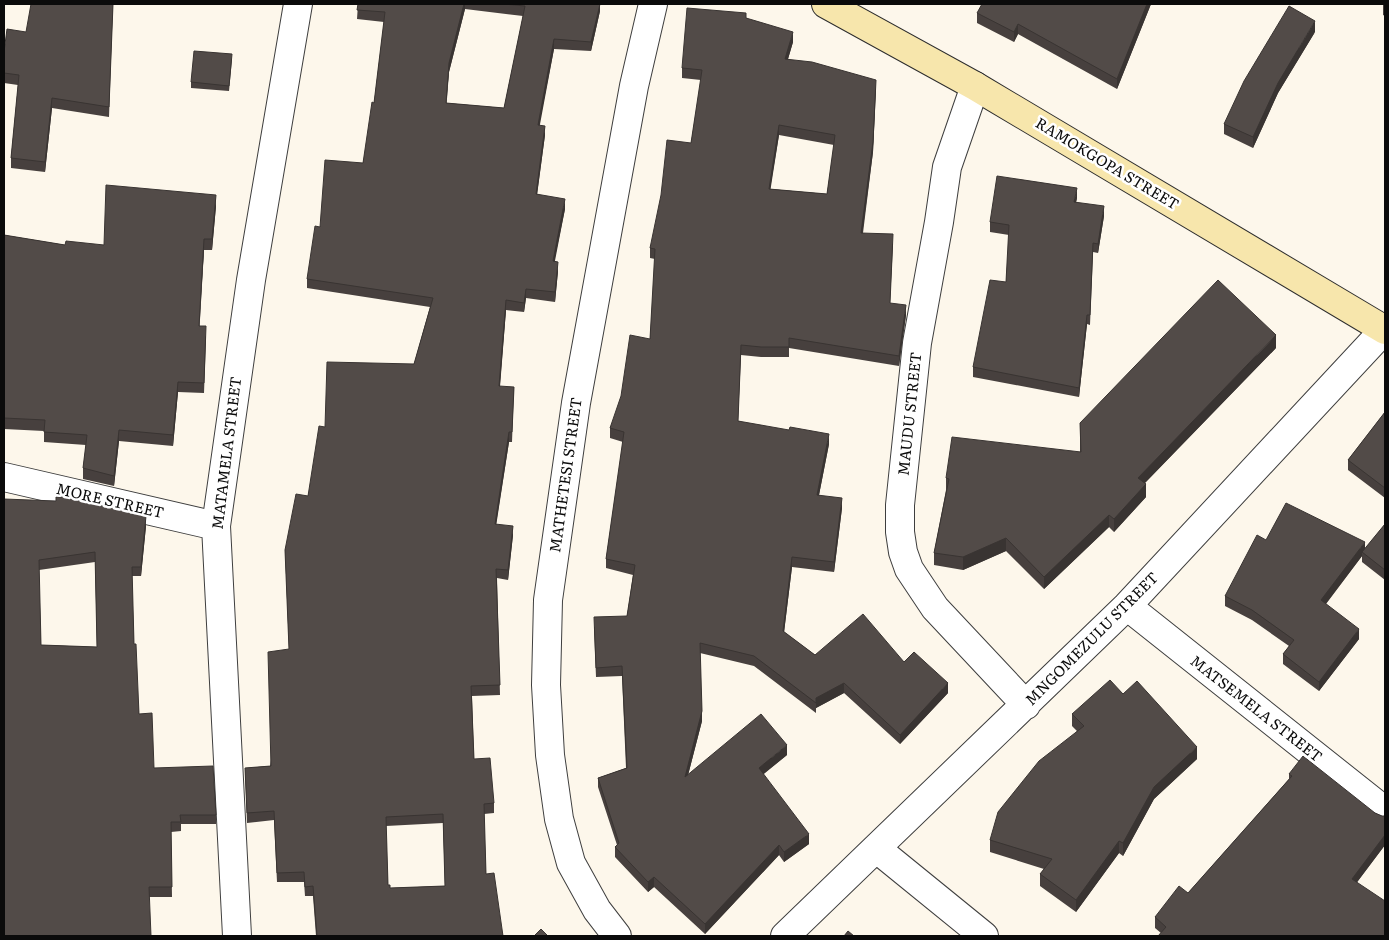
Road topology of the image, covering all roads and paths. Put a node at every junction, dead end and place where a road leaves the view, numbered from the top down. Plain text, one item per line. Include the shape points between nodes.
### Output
1 (298, 4) edge
2 (653, 4) edge
3 (826, 4) edge
4 (975, 86) junction
5 (1385, 329) edge
6 (4, 477) edge
7 (216, 526) junction
8 (1128, 606) junction
9 (1026, 705) junction
10 (1385, 811) edge
11 (877, 849) junction
12 (237, 936) edge
13 (618, 936) edge
14 (784, 936) edge
15 (984, 936) edge

1 - 7 street, MATAMELA STREET via 249,290
2 - 13 street, MATHETESI STREET via 634,86 576,403 548,600 546,685 558,819 571,864 597,910
3 - 4 street, RAMOKGOPA STREET
4 - 5 street, RAMOKGOPA STREET
4 - 9 street, MAUDU STREET via 947,168 917,343 900,532 909,569 935,608
5 - 8 street, MNGOMEZULU STREET
6 - 7 street, MORE STREET
7 - 12 street, MATAMELA STREET
8 - 9 street, MNGOMEZULU STREET
8 - 10 street, MATSEMELA STREET
9 - 11 street, MNGOMEZULU STREET
11 - 14 street, MNGOMEZULU STREET
11 - 15 street

